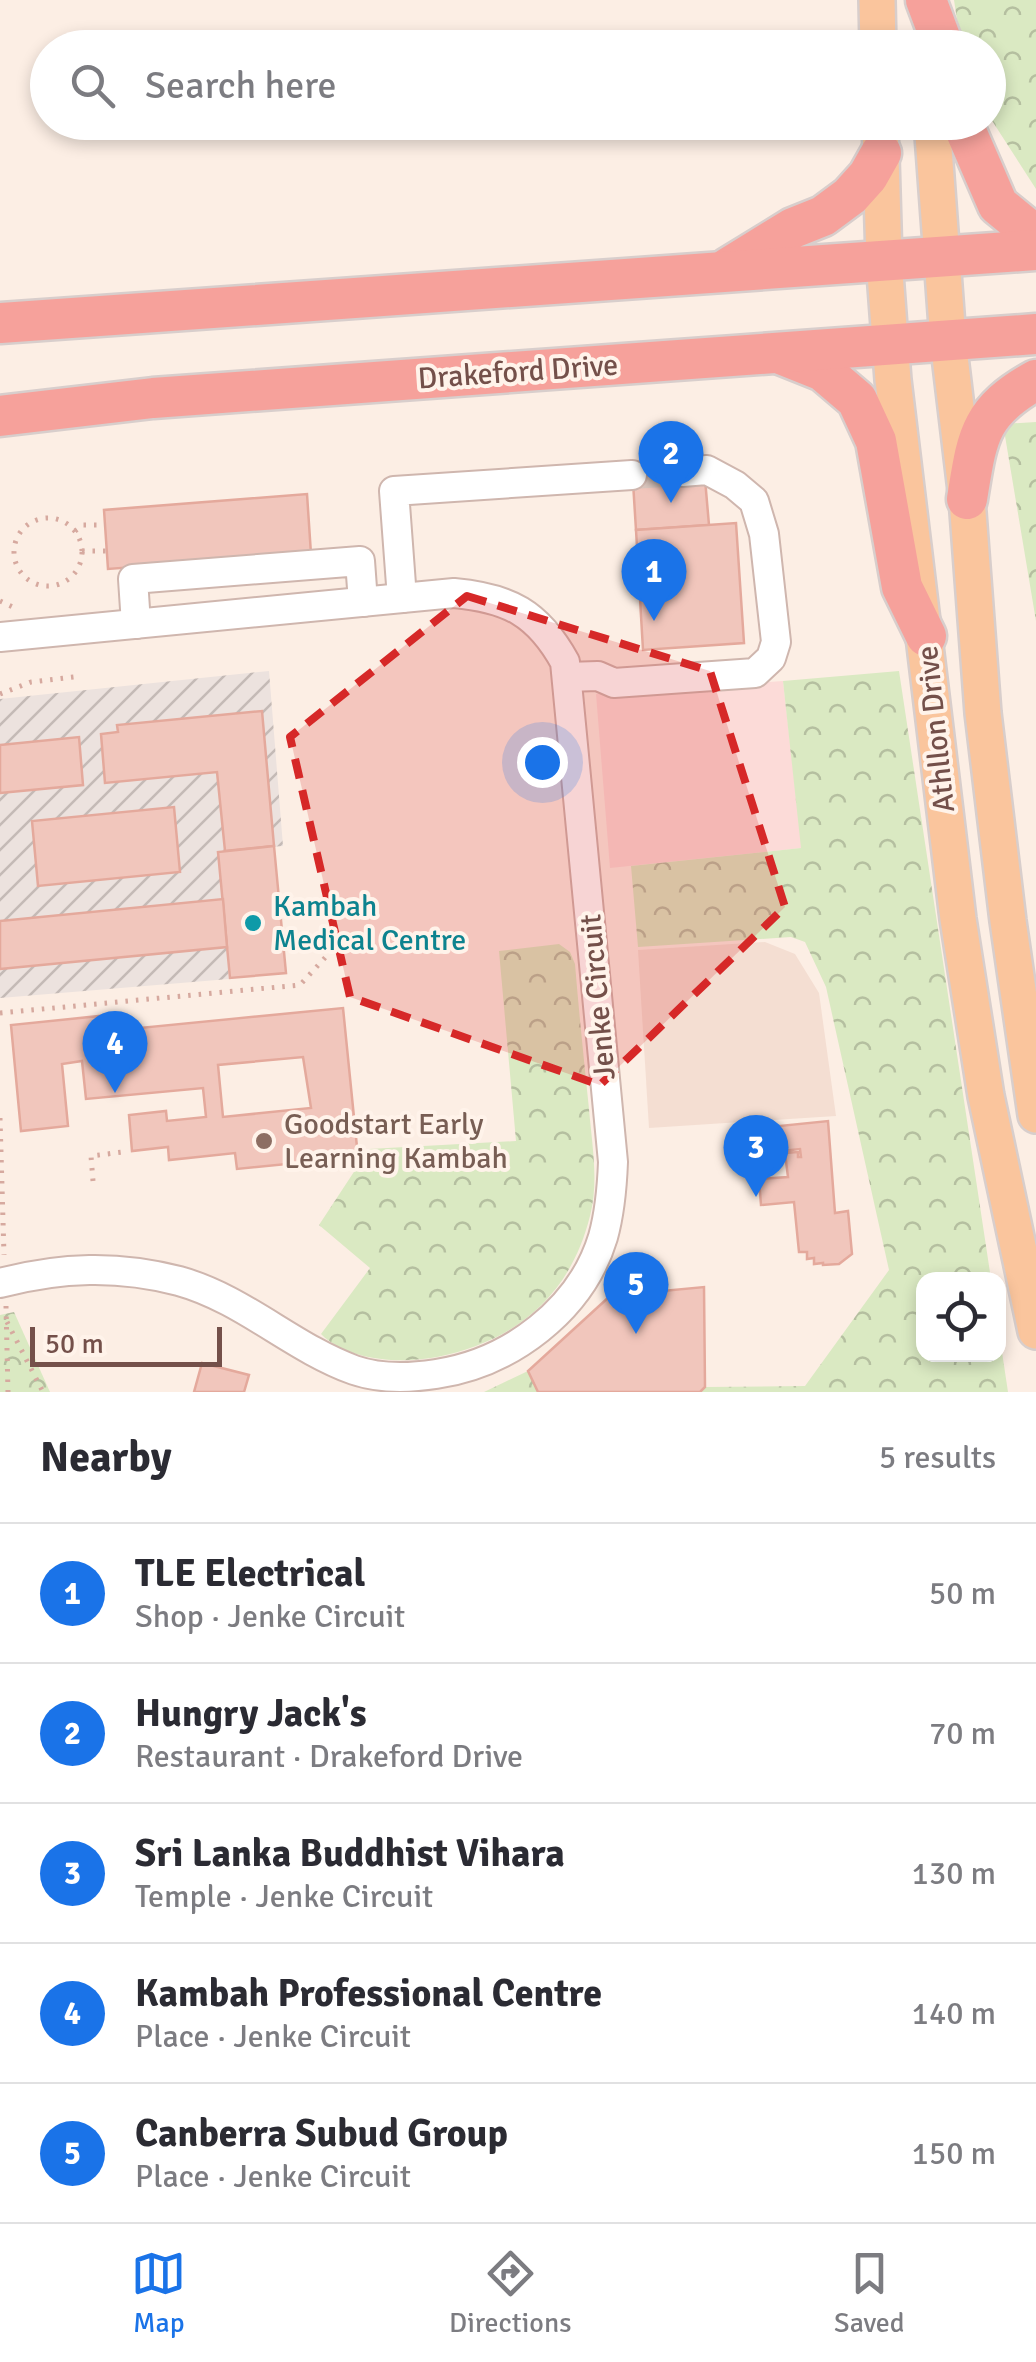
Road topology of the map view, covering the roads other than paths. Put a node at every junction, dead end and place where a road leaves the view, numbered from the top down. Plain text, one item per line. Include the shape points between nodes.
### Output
1 (877, 0) edge
2 (924, 0) edge
3 (878, 30) edge
4 (925, 30) edge
5 (936, 30) edge
6 (880, 140) edge
7 (881, 140) edge
8 (933, 140) edge
9 (970, 140) edge
10 (1036, 236) edge
11 (1036, 250) edge
12 (942, 255) junction
13 (884, 260) junction
14 (721, 273) junction
15 (0, 324) edge
16 (1036, 334) edge
17 (948, 340) junction
18 (890, 344) junction
19 (780, 353) junction
20 (1036, 380) edge
21 (0, 416) edge
22 (682, 472) tunnel mouth
23 (632, 475) tunnel mouth
24 (967, 499) junction
25 (402, 598) junction
26 (363, 602) junction
27 (136, 624) junction
28 (0, 636) edge
29 (926, 636) junction
30 (567, 677) junction
31 (1036, 1115) edge
32 (0, 1283) edge
33 (1036, 1331) edge

1 - 3 main road
2 - 4 main road
2 - 5 highway
6 - 14 highway via 868,176 850,196
7 - 13 main road, Athllon Drive
8 - 12 main road, Athllon Drive
9 - 10 highway via 998,205
11 - 12 highway
12 - 13 highway
12 - 17 main road, Athllon Drive
13 - 14 highway
13 - 18 main road, Athllon Drive
14 - 15 highway
16 - 17 highway, Drakeford Drive
17 - 18 highway, Drakeford Drive
17 - 24 main road, Athllon Drive
18 - 19 highway, Drakeford Drive
18 - 29 main road, Athllon Drive
19 - 21 highway, Drakeford Drive via 153,398
19 - 29 highway via 823,371 857,400 876,442 902,587
20 - 24 highway via 993,410 977,441
22 - 30 street via 707,470 754,501 776,642 771,658 756,673 614,684 598,676
23 - 25 street via 394,491
24 - 31 main road, Athllon Drive via 984,713
25 - 26 street, Jenke Circuit
25 - 30 street, Jenke Circuit via 486,596 516,607 551,637
26 - 27 street, Jenke Circuit
26 - 27 street via 360,560 132,580
27 - 28 street, Jenke Circuit
29 - 33 main road, Athllon Drive via 986,1096
30 - 32 street, Jenke Circuit via 613,1162 602,1240 561,1309 525,1341 488,1361 400,1377 359,1372 310,1353 219,1295 181,1282 103,1268

